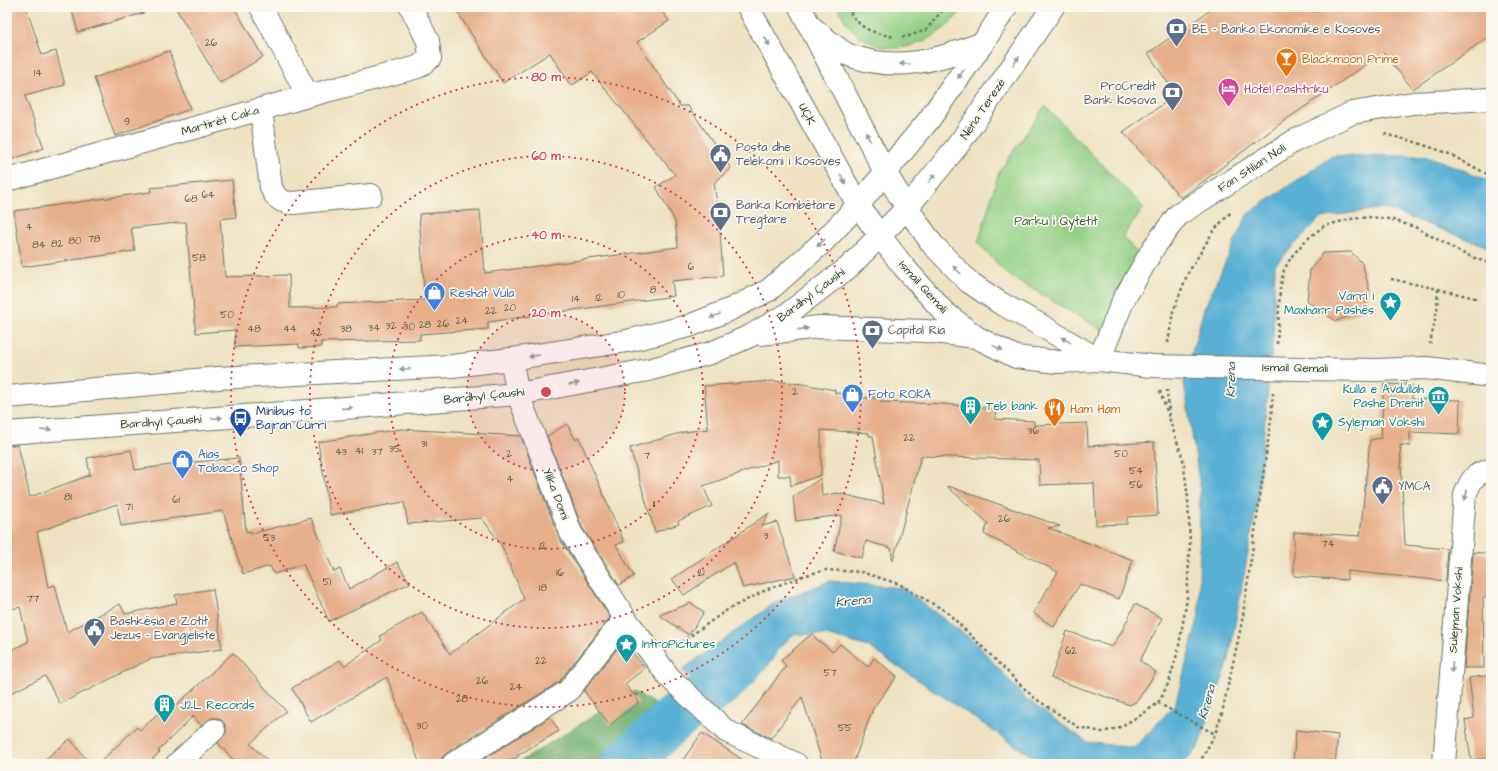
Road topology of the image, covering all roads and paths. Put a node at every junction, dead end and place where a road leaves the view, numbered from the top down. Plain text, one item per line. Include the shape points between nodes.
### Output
1 (260, 7) edge
2 (411, 7) edge
3 (748, 7) edge
4 (847, 7) edge
5 (945, 7) edge
6 (1006, 7) edge
7 (1053, 7) edge
8 (804, 16) edge
9 (983, 43) junction
10 (308, 96) junction
11 (1491, 99) edge
12 (261, 110) junction
13 (1383, 134) dead end
14 (886, 172) junction
15 (1491, 176) edge
16 (7, 180) edge
17 (371, 195) dead end
18 (858, 205) junction
19 (1236, 207) dead end
20 (907, 208) junction
21 (880, 236) junction
22 (1491, 264) edge
23 (1391, 279) dead end
24 (1438, 289) junction
25 (1479, 299) dead end
26 (1432, 334) dead end
27 (750, 336) junction
28 (976, 337) junction
29 (1277, 346) dead end
30 (1168, 348) dead end
31 (511, 359) junction
32 (1099, 360) junction
33 (1152, 366) junction
34 (1491, 376) edge
35 (1167, 384) dead end
36 (1273, 390) dead end
37 (518, 394) junction
38 (7, 397) edge
39 (1170, 421) junction
40 (7, 433) edge
41 (1491, 470) edge
42 (625, 618) junction
43 (662, 668) junction
44 (1158, 703) junction
45 (214, 730) dead end
46 (1215, 734) junction
47 (177, 764) edge
48 (452, 764) edge
49 (796, 764) edge
50 (1199, 764) edge
51 (1444, 764) edge

1 - 10 street
2 - 10 street, Martirët Caka via 428,41 430,58 418,67
3 -> 18 street, UÇK
4 - 5 path via 854,19 865,29 895,37 909,36 926,30
6 - 9 street
20 -> 7 street, Nëna Terezë via 958,145
9 -> 8 street via 946,57 912,64 883,64 848,54
14 -> 8 street
9 -> 14 street via 928,121
10 - 12 street, Martirët Caka
11 - 32 street, Fan Stilian Noli via 1413,103 1352,113 1294,141 1178,215 1154,247 1123,301
12 - 16 street, Martirët Caka
12 - 17 street via 271,187 278,200 293,203
13 - 15 path via 1447,153
14 - 18 street
14 - 20 street
18 - 21 street, Ismail Qemali
18 -> 31 street via 823,242 769,290 729,310 689,326 627,342
19 - 30 path via 1214,230 1186,275 1173,312
20 - 21 street, Bardhyl Çaushi
32 -> 20 street, Ismail Qemali via 1000,303 969,282 933,245
21 - 27 street, Bardhyl Çaushi via 849,267 786,316
21 - 28 street, Ismail Qemali via 944,312
22 - 29 path via 1462,253 1417,228 1390,220 1369,217 1324,226 1306,240 1284,270 1280,289
23 - 24 path
24 - 25 path
24 - 26 path
27 -> 28 street via 819,327 925,331
37 -> 27 street, Bardhyl Çaushi via 648,370 711,353
28 -> 32 street, Ismail Qemali via 1016,357 1058,362
31 - 37 street, Yllka Domi
31 -> 38 street via 452,366 218,378
32 - 33 street, Ismail Qemali
33 - 34 street, Ismail Qemali, bridge via 1378,370 1426,368
33 - 39 path
35 - 39 path
36 - 46 path via 1242,622
40 -> 37 street, Bardhyl Çaushi
37 - 42 street, Yllka Domi via 571,533
39 - 44 path via 1183,459 1190,544 1187,599 1178,651 1169,682
41 -> 51 street, Sulejman Vokshi via 1484,471 1472,479 1465,495
42 - 43 street, Yllka Domi
42 - 48 street via 568,692
43 - 44 path via 727,610 768,589 812,573 842,570 861,572 899,584 947,612 1033,697 1078,728 1102,732 1118,728
43 - 49 street, Yllka Domi via 726,731
44 - 46 path
45 - 47 street
46 - 50 path

